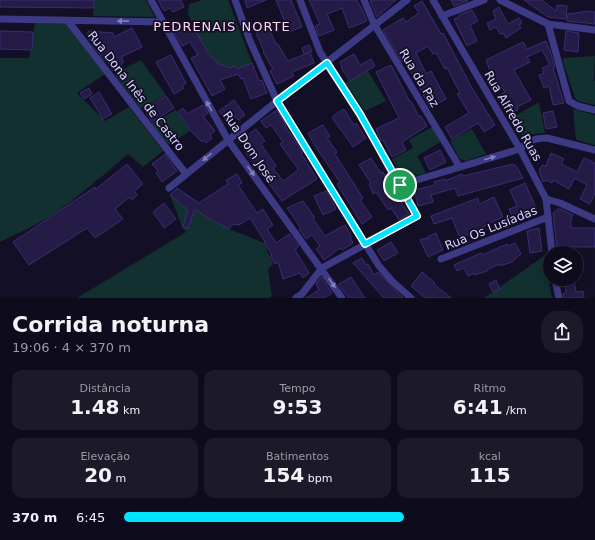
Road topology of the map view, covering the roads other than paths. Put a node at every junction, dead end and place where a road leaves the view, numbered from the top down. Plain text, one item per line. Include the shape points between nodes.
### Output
1 (151, 0) edge
2 (235, 0) edge
3 (300, 0) edge
4 (364, 0) edge
5 (407, 0) edge
6 (433, 0) edge
7 (484, 0) edge
8 (500, 0) edge
9 (442, 16) junction
10 (0, 19) edge
11 (68, 21) junction
12 (162, 22) junction
13 (374, 24) junction
14 (548, 24) junction
15 (595, 30) edge
16 (327, 63) junction
17 (277, 101) junction
18 (595, 110) edge
19 (228, 140) junction
20 (520, 149) junction
21 (595, 150) edge
22 (459, 166) junction
23 (186, 174) junction
24 (400, 185) junction
25 (169, 188) dead end
26 (546, 199) junction
27 (548, 217) junction
28 (595, 219) edge
29 (365, 244) junction
30 (551, 246) edge
31 (441, 259) dead end
32 (322, 268) junction
33 (556, 286) edge
34 (296, 298) edge
35 (342, 298) edge
36 (411, 298) edge
37 (559, 298) edge

1 - 12 street, Rua Dom José
2 - 17 street
3 - 16 street via 320,52
4 - 13 street, Rua da Paz
5 - 13 street
6 - 9 street, Rua Alfredo Ruas
7 - 9 street
8 - 14 street
9 - 20 street, Rua Alfredo Ruas
10 - 11 street
12 -> 11 street
11 - 23 street, Rua Dona Inês de Castro
19 -> 12 street, Rua Dom José
13 - 16 street
13 - 22 street, Rua da Paz
14 - 15 street
14 - 18 street via 569,101
16 - 17 street
16 - 24 street via 360,114
17 - 19 street
17 - 29 street
19 -> 23 street
19 -> 32 street, Rua Dom José
20 - 21 street via 528,141 547,138
22 -> 20 street
20 - 26 street, Rua Alfredo Ruas
22 - 24 street
23 - 25 street
24 - 29 street via 417,216
26 - 27 street
26 - 28 street
27 - 30 street
27 - 31 street, Rua Os Lusíadas
29 - 32 street
29 - 36 street via 379,266
32 - 34 street
32 -> 35 street, Rua Dom José
33 - 37 street

